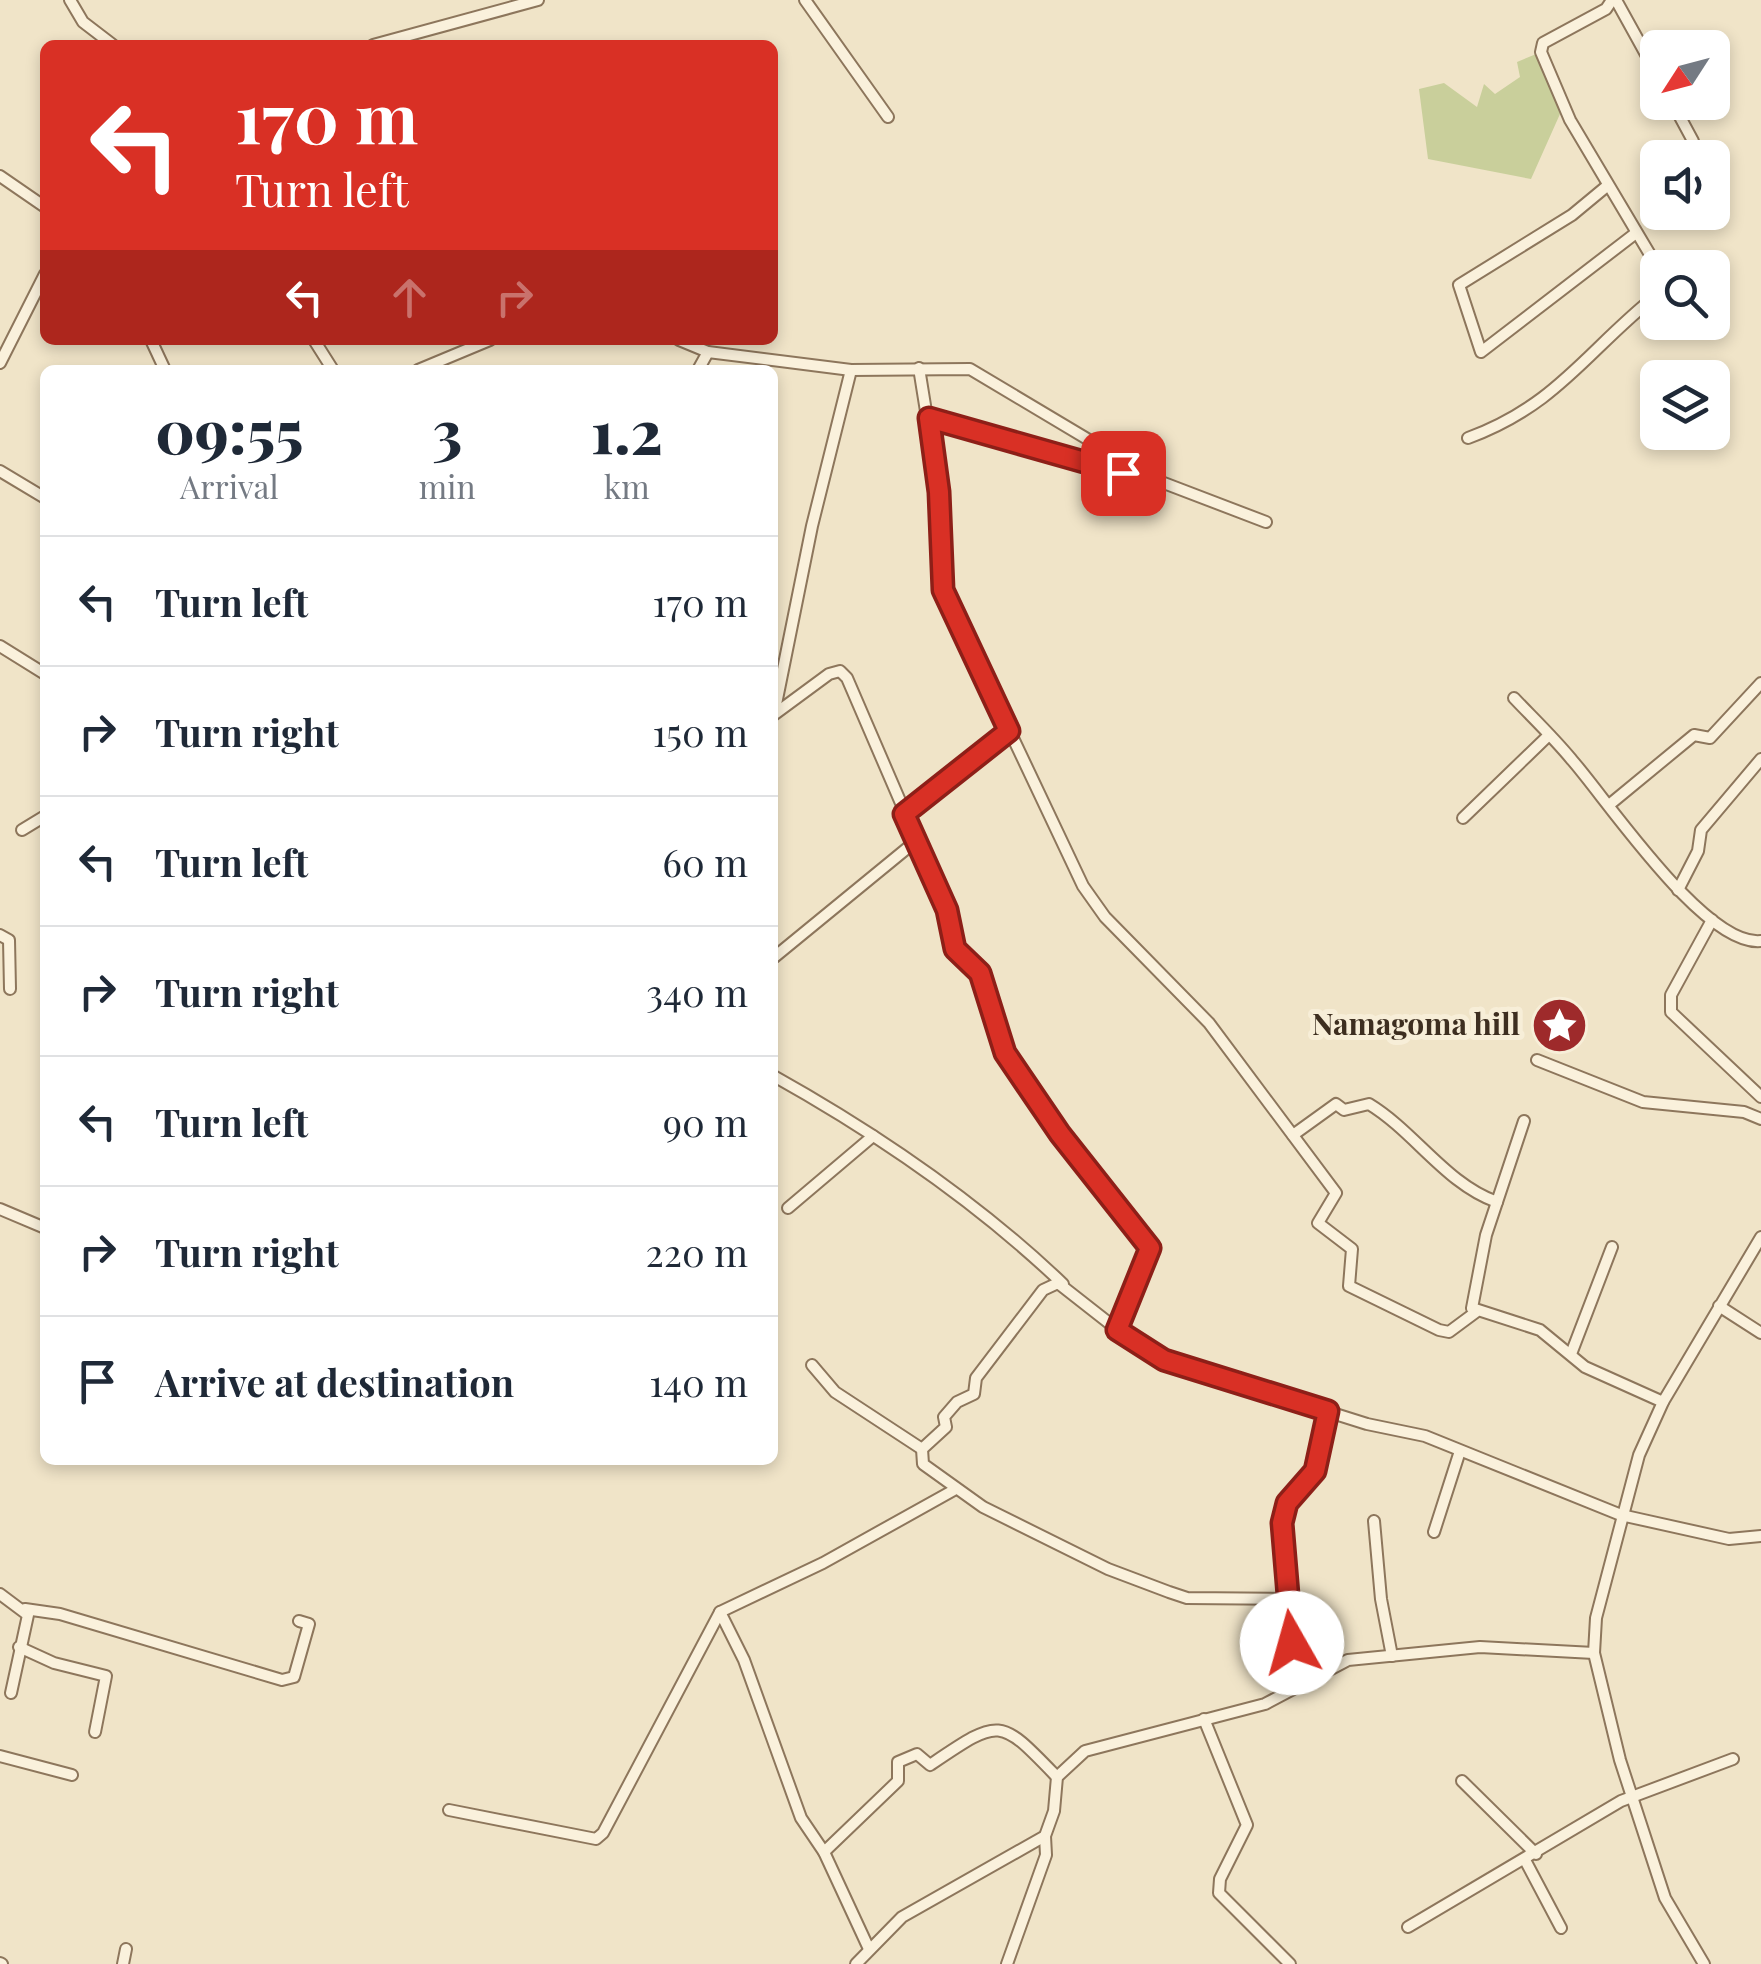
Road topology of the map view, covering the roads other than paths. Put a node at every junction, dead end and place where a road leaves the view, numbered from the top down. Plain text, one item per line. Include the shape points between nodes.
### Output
1 (70, 0) edge
2 (538, 0) edge
3 (805, 0) edge
4 (1614, 0) edge
5 (417, 39) edge
6 (107, 40) edge
7 (1640, 45) edge
8 (888, 117) dead end
9 (0, 176) edge
10 (1607, 186) junction
11 (40, 204) edge
12 (1636, 233) junction
13 (1647, 250) edge
14 (40, 284) edge
15 (1640, 307) edge
16 (478, 345) edge
17 (691, 345) edge
18 (708, 352) junction
19 (1, 358) edge
20 (430, 365) edge
21 (701, 365) edge
22 (919, 368) junction
23 (851, 370) junction
24 (929, 418) junction
25 (1468, 438) dead end
26 (0, 470) edge
27 (1173, 488) junction
28 (40, 495) edge
29 (1266, 522) dead end
30 (0, 646) edge
31 (40, 671) edge
32 (1761, 684) edge
33 (778, 692) edge
34 (1514, 698) dead end
35 (778, 712) edge
36 (1009, 731) junction
37 (1549, 735) junction
38 (1761, 759) edge
39 (1609, 804) junction
40 (904, 814) junction
41 (1463, 818) dead end
42 (40, 819) edge
43 (22, 830) dead end
44 (916, 841) junction
45 (1678, 890) junction
46 (1712, 920) junction
47 (0, 935) edge
48 (1761, 941) edge
49 (778, 954) edge
50 (10, 989) dead end
51 (1537, 1060) dead end
52 (778, 1079) edge
53 (1761, 1097) edge
54 (1761, 1118) edge
55 (1524, 1121) dead end
56 (1293, 1135) junction
57 (873, 1136) junction
58 (1497, 1202) junction
59 (788, 1208) dead end
60 (0, 1209) edge
61 (40, 1226) edge
62 (1761, 1238) edge
63 (1612, 1247) dead end
64 (1719, 1306) junction
65 (1090, 1308) junction
66 (1476, 1312) junction
67 (1117, 1330) junction
68 (1761, 1333) edge
69 (1571, 1354) junction
70 (812, 1365) dead end
71 (1663, 1402) junction
72 (1328, 1411) junction
73 (922, 1449) junction
74 (1460, 1451) junction
75 (954, 1490) junction
76 (1621, 1515) junction
77 (1374, 1522) dead end
78 (1434, 1532) dead end
79 (1761, 1536) edge
80 (0, 1594) edge
81 (1286, 1598) junction
82 (24, 1609) junction
83 (720, 1612) junction
84 (299, 1621) dead end
85 (19, 1646) junction
86 (1594, 1653) junction
87 (1392, 1656) junction
88 (1308, 1683) junction
89 (11, 1693) dead end
90 (1204, 1719) junction
91 (95, 1732) dead end
92 (0, 1756) edge
93 (1733, 1759) dead end
94 (72, 1775) dead end
95 (1057, 1778) junction
96 (1462, 1780) dead end
97 (1633, 1798) junction
98 (449, 1810) dead end
99 (1045, 1836) junction
100 (824, 1852) junction
101 (1530, 1857) junction
102 (1408, 1928) dead end
103 (1561, 1928) dead end
104 (126, 1949) dead end
105 (869, 1949) junction
106 (124, 1964) edge
107 (856, 1964) edge
108 (1006, 1964) edge
109 (1290, 1964) edge
110 (1704, 1964) edge

1 - 6 street via 83,22
2 - 5 street
3 - 8 street
4 - 7 street
4 - 10 street via 1540,47
9 - 11 street
10 - 12 street
10 - 12 street via 1460,285 1482,352
12 - 13 street
14 - 19 street
15 - 25 street via 1557,390 1508,423
16 - 20 street
17 - 18 street
18 - 21 street
18 - 23 street
22 - 23 street
22 - 24 street
22 - 27 street via 970,369 992,378
23 - 33 street
24 - 27 street
24 - 36 street via 943,590
26 - 28 street
27 - 29 street
30 - 31 street
32 - 39 street via 1710,738 1694,735 1680,743
34 - 37 street
35 - 40 street via 829,674 844,674
36 - 40 street
36 - 56 street via 1104,917 1209,1023
37 - 39 street
37 - 41 street
38 - 45 street via 1701,830
39 - 45 street
40 - 44 street
42 - 43 street
44 - 49 street
44 - 67 street via 947,910 955,949 980,973 1005,1053 1150,1248
45 - 46 street
46 - 48 street via 1748,943
46 - 53 street via 1671,995 1671,1012
47 - 50 street via 9,940
51 - 54 street via 1643,1102
52 - 57 street
55 - 58 street
56 - 58 street via 1336,1104 1344,1110 1370,1104 1479,1196
56 - 66 street via 1336,1193 1318,1223 1352,1249 1349,1286 1440,1330 1450,1332
57 - 59 street
57 - 65 street via 1033,1255
58 - 66 street via 1470,1298
60 - 61 street
62 - 64 street
63 - 69 street
64 - 68 street
64 - 71 street
65 - 67 street
65 - 73 street via 1058,1283 1043,1290 976,1378 974,1394 957,1402 944,1417 946,1427
66 - 69 street via 1540,1330
67 - 72 street via 1164,1360
69 - 71 street via 1585,1367
70 - 73 street via 835,1392
71 - 76 street
72 - 74 street
72 - 81 street via 1315,1471 1287,1503 1282,1523
73 - 75 street via 923,1464
74 - 76 street
74 - 78 street
75 - 81 street via 1108,1569 1169,1592 1207,1599
75 - 83 street
76 - 79 street via 1729,1539
76 - 86 street
77 - 87 street
80 - 82 street
81 - 88 street via 1292,1643
82 - 84 street via 282,1680 294,1676 309,1624
82 - 85 street
83 - 98 street via 596,1839
83 - 100 street via 801,1818
85 - 89 street
85 - 91 street via 106,1676
86 - 87 street via 1480,1647
86 - 97 street
87 - 88 street via 1348,1660
88 - 90 street via 1264,1704
90 - 95 street via 1085,1751
90 - 109 street via 1247,1825 1219,1893
92 - 94 street
93 - 97 street
95 - 99 street
95 - 100 street via 1016,1734 981,1732 930,1765 917,1754 898,1762 898,1781
96 - 101 street
97 - 101 street
97 - 110 street via 1666,1898
99 - 105 street via 902,1917
99 - 108 street via 1046,1854
100 - 105 street
101 - 102 street
101 - 103 street
104 - 106 street
105 - 107 street

